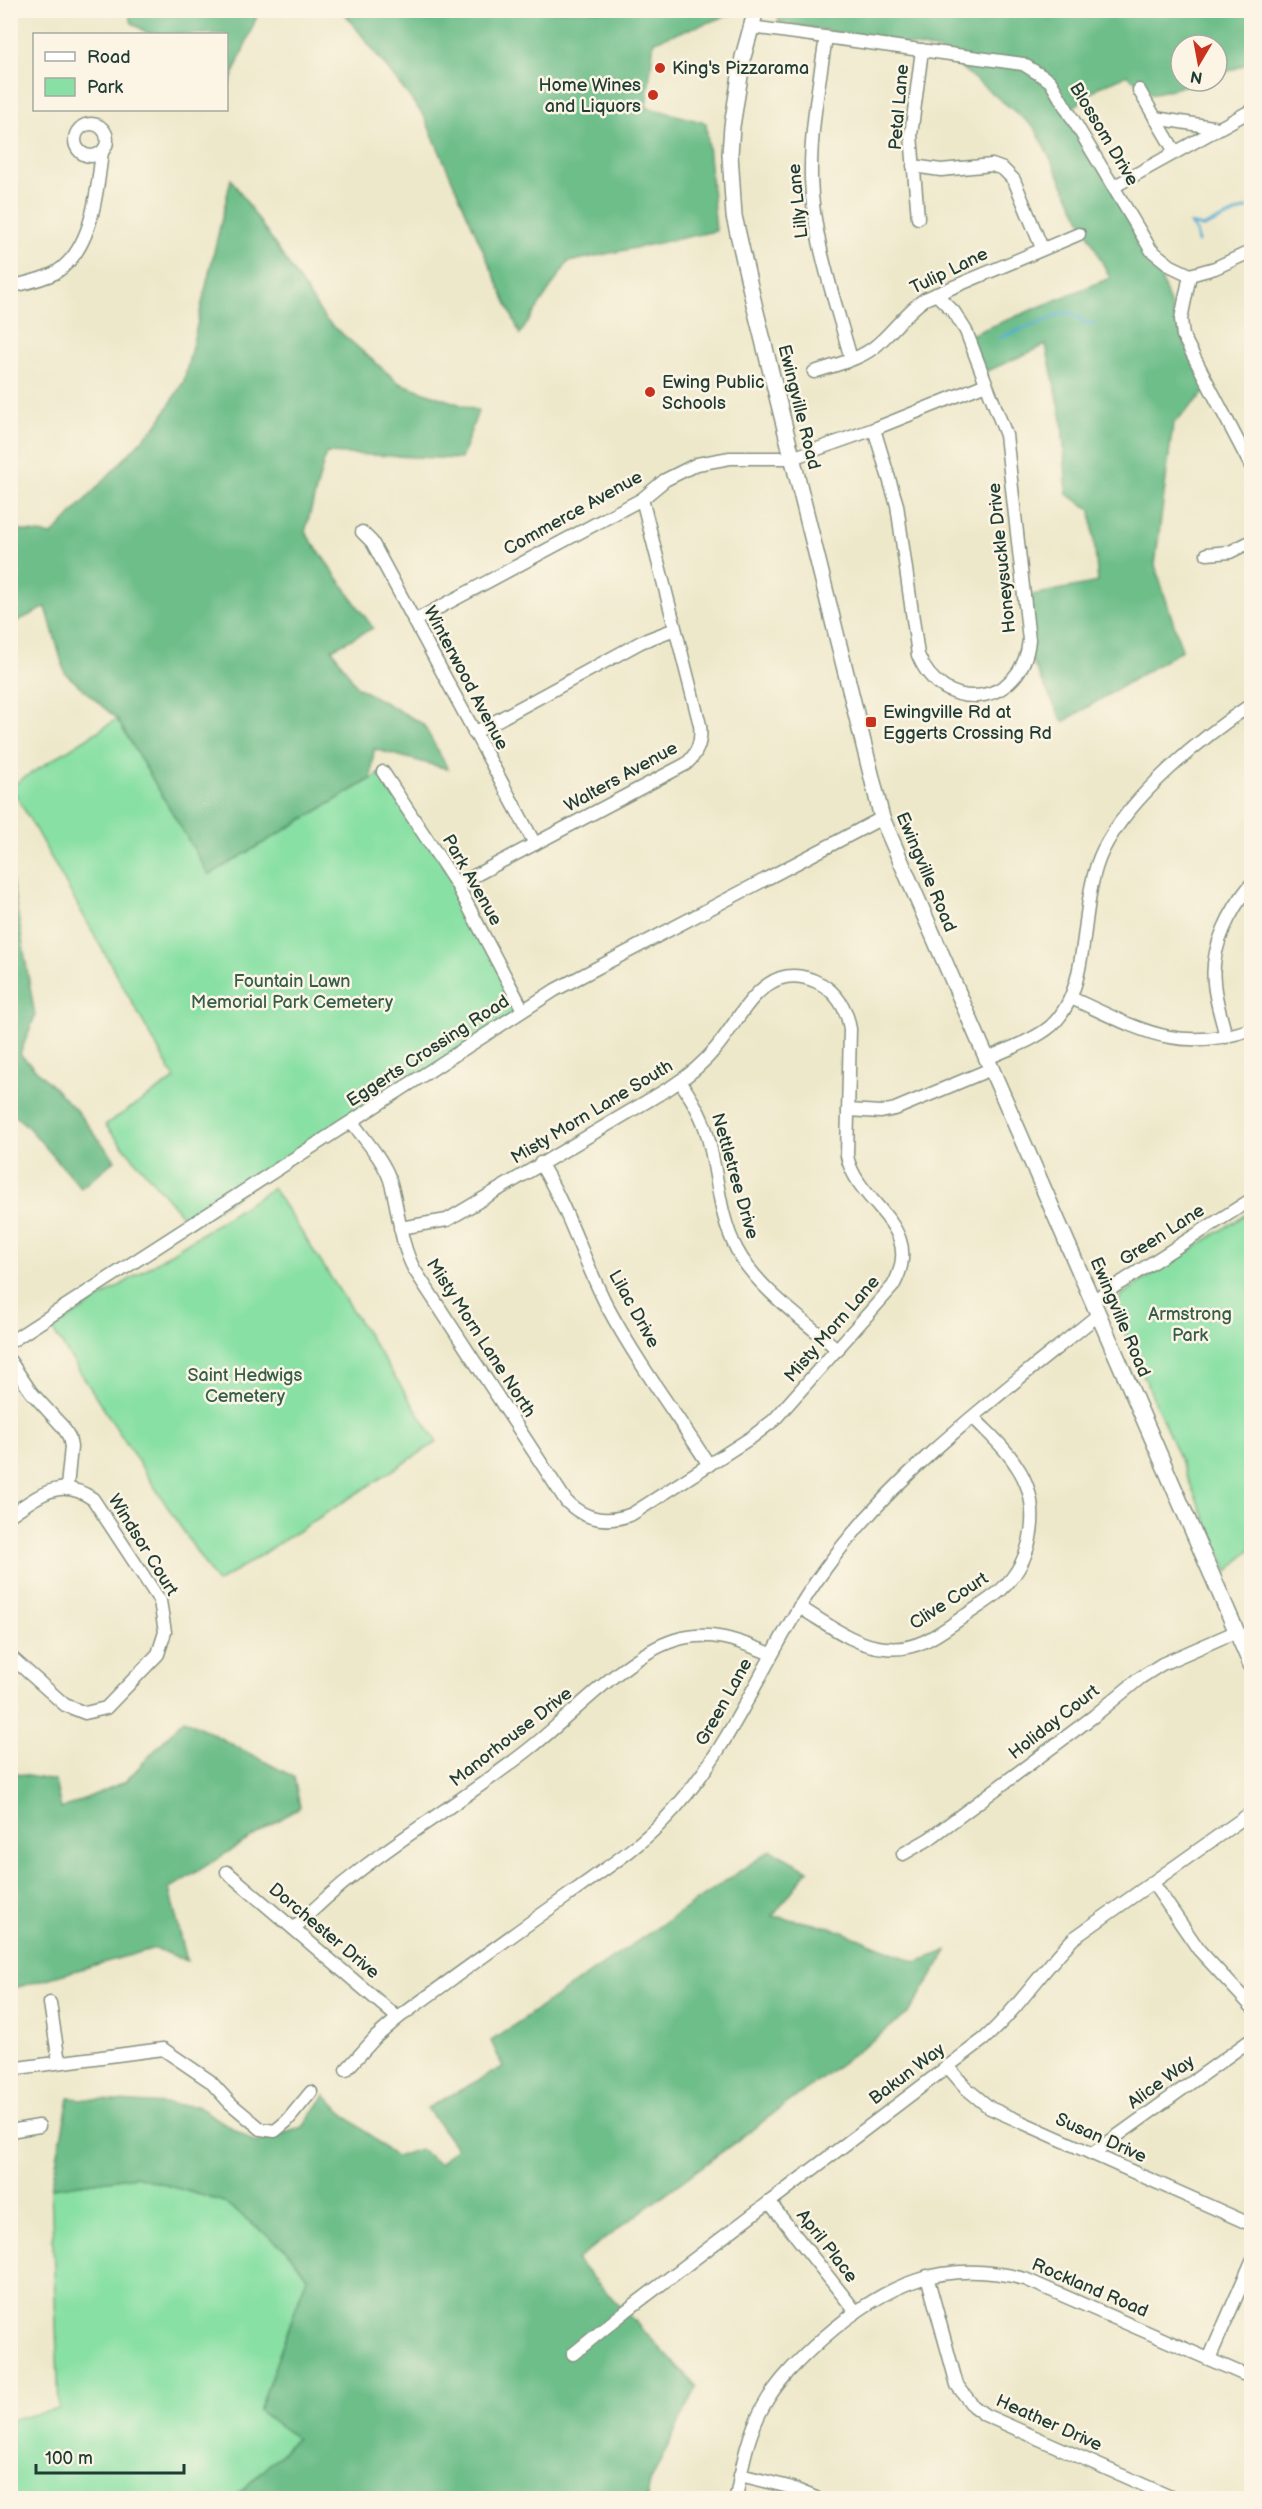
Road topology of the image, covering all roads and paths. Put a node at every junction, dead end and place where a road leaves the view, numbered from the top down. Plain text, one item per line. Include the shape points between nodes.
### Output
1 (756, 10) edge
2 (751, 27) junction
3 (826, 37) junction
4 (921, 50) junction
5 (1139, 90) dead end
6 (1251, 110) edge
7 (1155, 118) junction
8 (1219, 128) junction
9 (102, 152) dead end
10 (1175, 152) junction
11 (913, 166) junction
12 (1114, 186) junction
13 (918, 218) dead end
14 (1079, 234) dead end
15 (1042, 248) junction
16 (1251, 251) edge
17 (1190, 275) junction
18 (10, 287) edge
19 (936, 294) junction
20 (851, 359) junction
21 (814, 372) dead end
22 (986, 384) junction
23 (874, 429) junction
24 (792, 458) junction
25 (1251, 468) edge
26 (642, 499) junction
27 (362, 532) dead end
28 (1251, 541) edge
29 (1207, 554) dead end
30 (414, 621) junction
31 (675, 629) junction
32 (1251, 704) edge
33 (474, 733) junction
34 (383, 772) dead end
35 (882, 818) junction
36 (535, 844) junction
37 (1251, 882) edge
38 (457, 885) junction
39 (837, 997) joint
40 (1071, 998) junction
41 (523, 1010) junction
42 (1251, 1029) edge
43 (1226, 1037) junction
44 (988, 1064) junction
45 (680, 1081) junction
46 (848, 1110) junction
47 (352, 1122) junction
48 (540, 1163) junction
49 (1251, 1199) edge
50 (400, 1228) junction
51 (1092, 1301) junction
52 (1098, 1315) junction
53 (10, 1342) edge
54 (838, 1350) junction
55 (10, 1361) edge
56 (973, 1417) junction
57 (709, 1465) junction
58 (67, 1487) junction
59 (10, 1515) edge
60 (598, 1520) joint
61 (799, 1607) junction
62 (1235, 1632) junction
63 (771, 1654) junction
64 (10, 1656) edge
65 (1251, 1667) edge
66 (1251, 1812) edge
67 (903, 1854) dead end
68 (227, 1872) dead end
69 (1154, 1883) junction
70 (294, 1929) junction
71 (50, 2003) dead end
72 (1251, 2007) edge
73 (398, 2018) junction
74 (1251, 2039) edge
75 (58, 2062) junction
76 (948, 2066) junction
77 (10, 2069) edge
78 (346, 2070) dead end
79 (311, 2092) dead end
80 (39, 2126) dead end
81 (10, 2131) edge
82 (1092, 2154) junction
83 (769, 2202) junction
84 (1251, 2225) edge
85 (1251, 2261) edge
86 (927, 2276) junction
87 (856, 2312) junction
88 (573, 2354) dead end
89 (1209, 2359) junction
90 (1251, 2378) edge
91 (740, 2475) junction
92 (736, 2499) edge
93 (816, 2499) edge
94 (1173, 2499) edge

1 - 2 main road, Ewingville Road
2 - 3 street, Blossom Drive
2 - 24 main road, Ewingville Road via 732,119 731,188 739,242
3 - 4 street, Blossom Drive
3 - 20 street, Lilly Lane via 813,130 811,181 820,242
4 - 11 street, Petal Lane via 911,135
4 - 12 street, Blossom Drive via 1023,64 1050,81
5 - 7 street
6 - 8 street
7 - 8 street
7 - 10 street
8 - 10 street
9 - 18 street via 87,233 81,246 55,273
10 - 12 street
11 - 13 street
11 - 15 street, Petal Lane via 941,170 992,165 1003,170 1014,180
12 - 17 street, Blossom Drive via 1151,250
14 - 15 street, Tulip Lane
15 - 19 street, Tulip Lane
16 - 17 street
17 - 25 street via 1181,319 1183,336
19 - 20 street, Tulip Lane via 916,304 877,346
19 - 22 street, Honeysuckle Drive via 966,331
20 - 21 street, Tulip Lane
22 - 23 street
22 - 23 street, Honeysuckle Drive via 1006,435 1029,640 1019,672 991,693 956,694 936,683 922,666 894,488
23 - 24 street
24 - 26 street, Commerce Avenue via 730,458 697,464 665,480
24 - 35 main road, Ewingville Road
26 - 30 street, Commerce Avenue
26 - 31 street, Walters Avenue
27 - 30 street, Winterwood Avenue via 372,542
28 - 29 street via 1230,552
30 - 33 street, Winterwood Avenue
31 - 33 street via 641,642
31 - 36 street, Walters Avenue via 701,732 692,758
32 - 40 street via 1173,767 1113,832 1091,886
33 - 36 street, Winterwood Avenue
34 - 38 street, Park Avenue
35 - 41 street, Eggerts Crossing Road
35 - 44 main road, Ewingville Road
36 - 38 street, Walters Avenue
37 - 43 street via 1232,912 1216,952 1214,983
38 - 41 street, Park Avenue
39 - 45 street, Misty Morn Lane South via 807,979 773,981 753,996 717,1047
39 - 46 street, Misty Morn Lane via 850,1029
40 - 43 street via 1161,1036 1188,1040
40 - 44 street via 1050,1027
41 - 47 street, Eggerts Crossing Road
42 - 43 street
44 - 46 street via 895,1109
44 - 51 main road, Ewingville Road
45 - 48 street, Misty Morn Lane South
45 - 54 street, Nettletree Drive via 701,1117 736,1249 757,1279
46 - 54 street, Misty Morn Lane via 849,1166 897,1230 903,1254 893,1286
47 - 50 street, Misty Morn Lane North via 386,1169
47 - 53 street, Eggerts Crossing Road
48 - 50 street, Misty Morn Lane South via 447,1220
48 - 57 street, Lilac Drive via 560,1196 619,1326
49 - 51 street, Green Lane
50 - 60 street, Misty Morn Lane North via 414,1269 566,1501
51 - 52 main road, Ewingville Road
52 - 56 street, Green Lane
52 - 62 main road, Ewingville Road
54 - 57 street, Misty Morn Lane via 785,1410
55 - 58 street via 69,1437
56 - 61 street, Green Lane via 874,1509
56 - 61 street, Clive Court via 1009,1454 1029,1491 1031,1538 1011,1579 936,1636 899,1649 859,1641
57 - 60 street, Misty Morn Lane via 632,1514
58 - 59 street via 44,1493
58 - 64 street, Windsor Court via 85,1493 99,1505 160,1601 165,1623 163,1640 158,1654 114,1701 92,1713 65,1705
61 - 63 street, Green Lane
62 - 65 main road, Ewingville Road
62 - 67 street, Holiday Court via 1162,1664 1140,1678 1030,1764
63 - 70 street, Manorhouse Drive via 713,1635 687,1636 662,1645 615,1677 501,1771 339,1886
63 - 73 street, Green Lane via 716,1754 682,1801 657,1827 618,1861
66 - 69 street, Bakun Way
68 - 70 street, Dorchester Drive
69 - 72 street via 1199,1950
69 - 76 street, Bakun Way via 1074,1938 1001,2024
70 - 73 street, Dorchester Drive
71 - 75 street
73 - 78 street, Green Lane
74 - 82 street, Alice Way
75 - 77 street
75 - 79 street via 163,2049 210,2081 261,2129 275,2131
76 - 82 street, Susan Drive via 990,2108
76 - 83 street, Bakun Way
80 - 81 street
82 - 84 street, Susan Drive
83 - 87 street, April Place
83 - 88 street, Bakun Way
85 - 89 street
86 - 87 street, Rockland Road via 892,2289
86 - 89 street, Rockland Road via 967,2270 1025,2279
86 - 94 street, Heather Drive via 953,2375 973,2406 985,2415
87 - 91 street, Rockland Road via 811,2349 775,2388 754,2425
89 - 90 street, Rockland Road
91 - 92 street, Rockland Road
91 - 93 street via 789,2487

